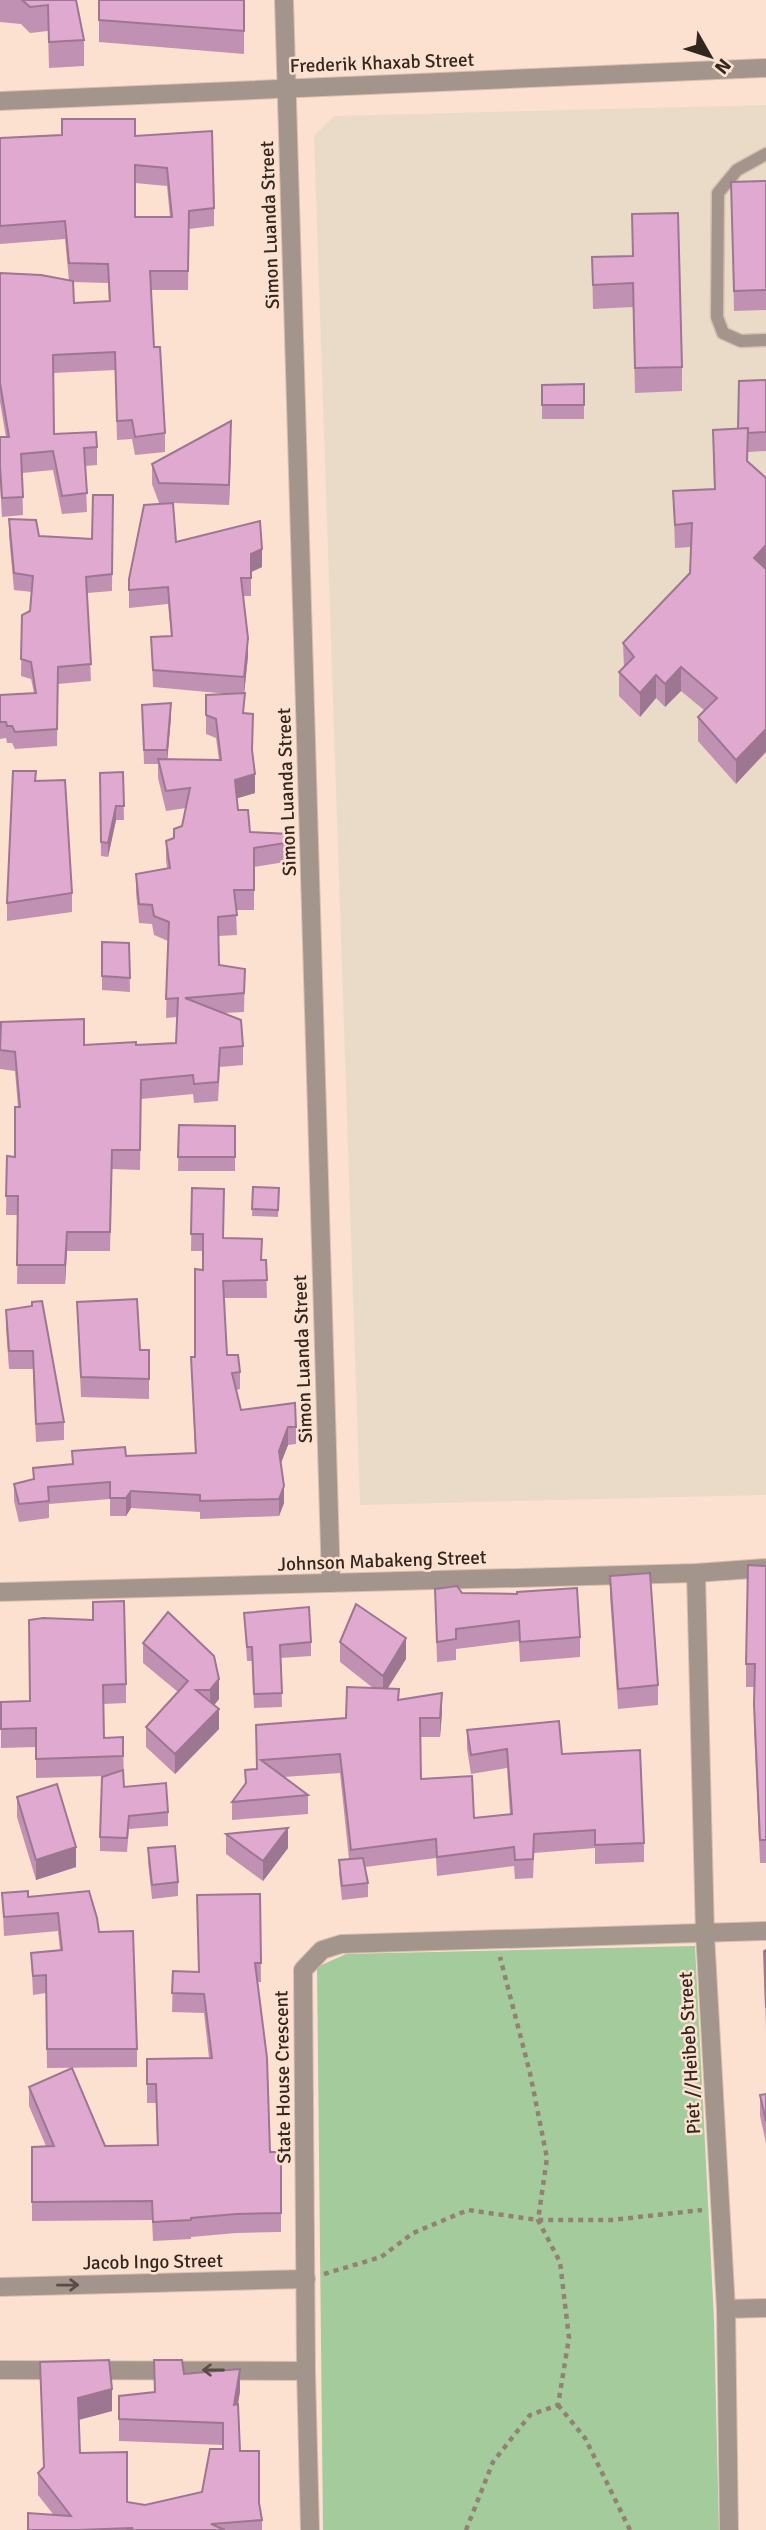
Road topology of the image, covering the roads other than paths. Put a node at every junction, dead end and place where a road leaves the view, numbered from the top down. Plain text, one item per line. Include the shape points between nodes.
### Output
1 (284, 0) edge
2 (766, 68) edge
3 (287, 88) junction
4 (0, 101) edge
5 (766, 154) edge
6 (766, 340) edge
7 (766, 1568) edge
8 (696, 1573) junction
9 (331, 1583) junction
10 (0, 1592) edge
11 (766, 1931) edge
12 (705, 1934) junction
13 (306, 2279) junction
14 (0, 2287) edge
15 (766, 2308) edge
16 (726, 2309) junction
17 (0, 2370) edge
18 (306, 2371) junction
19 (310, 2530) edge
20 (729, 2530) edge

1 - 3 street, Simon Luanda Street
2 - 3 street, Frederik Khaxab Street
3 - 4 street, Frederik Khaxab Street
3 - 9 street, Simon Luanda Street
5 - 6 lane via 737,170 718,193 717,317 723,333 741,341
7 - 8 street, Johnson Mabakeng Street
8 - 9 street, Johnson Mabakeng Street
8 - 12 street, Piet //Heibeb Street
9 - 10 street, Johnson Mabakeng Street
11 - 12 street, State House Crescent
12 - 13 street, State House Crescent via 341,1944 322,1950 303,1970
12 - 16 street, Piet //Heibeb Street
14 -> 13 street, Jacob Ingo Street
13 - 18 street, State House Crescent
15 - 16 street
16 - 20 street, Piet //Heibeb Street
18 -> 17 street
18 - 19 street, State House Crescent

